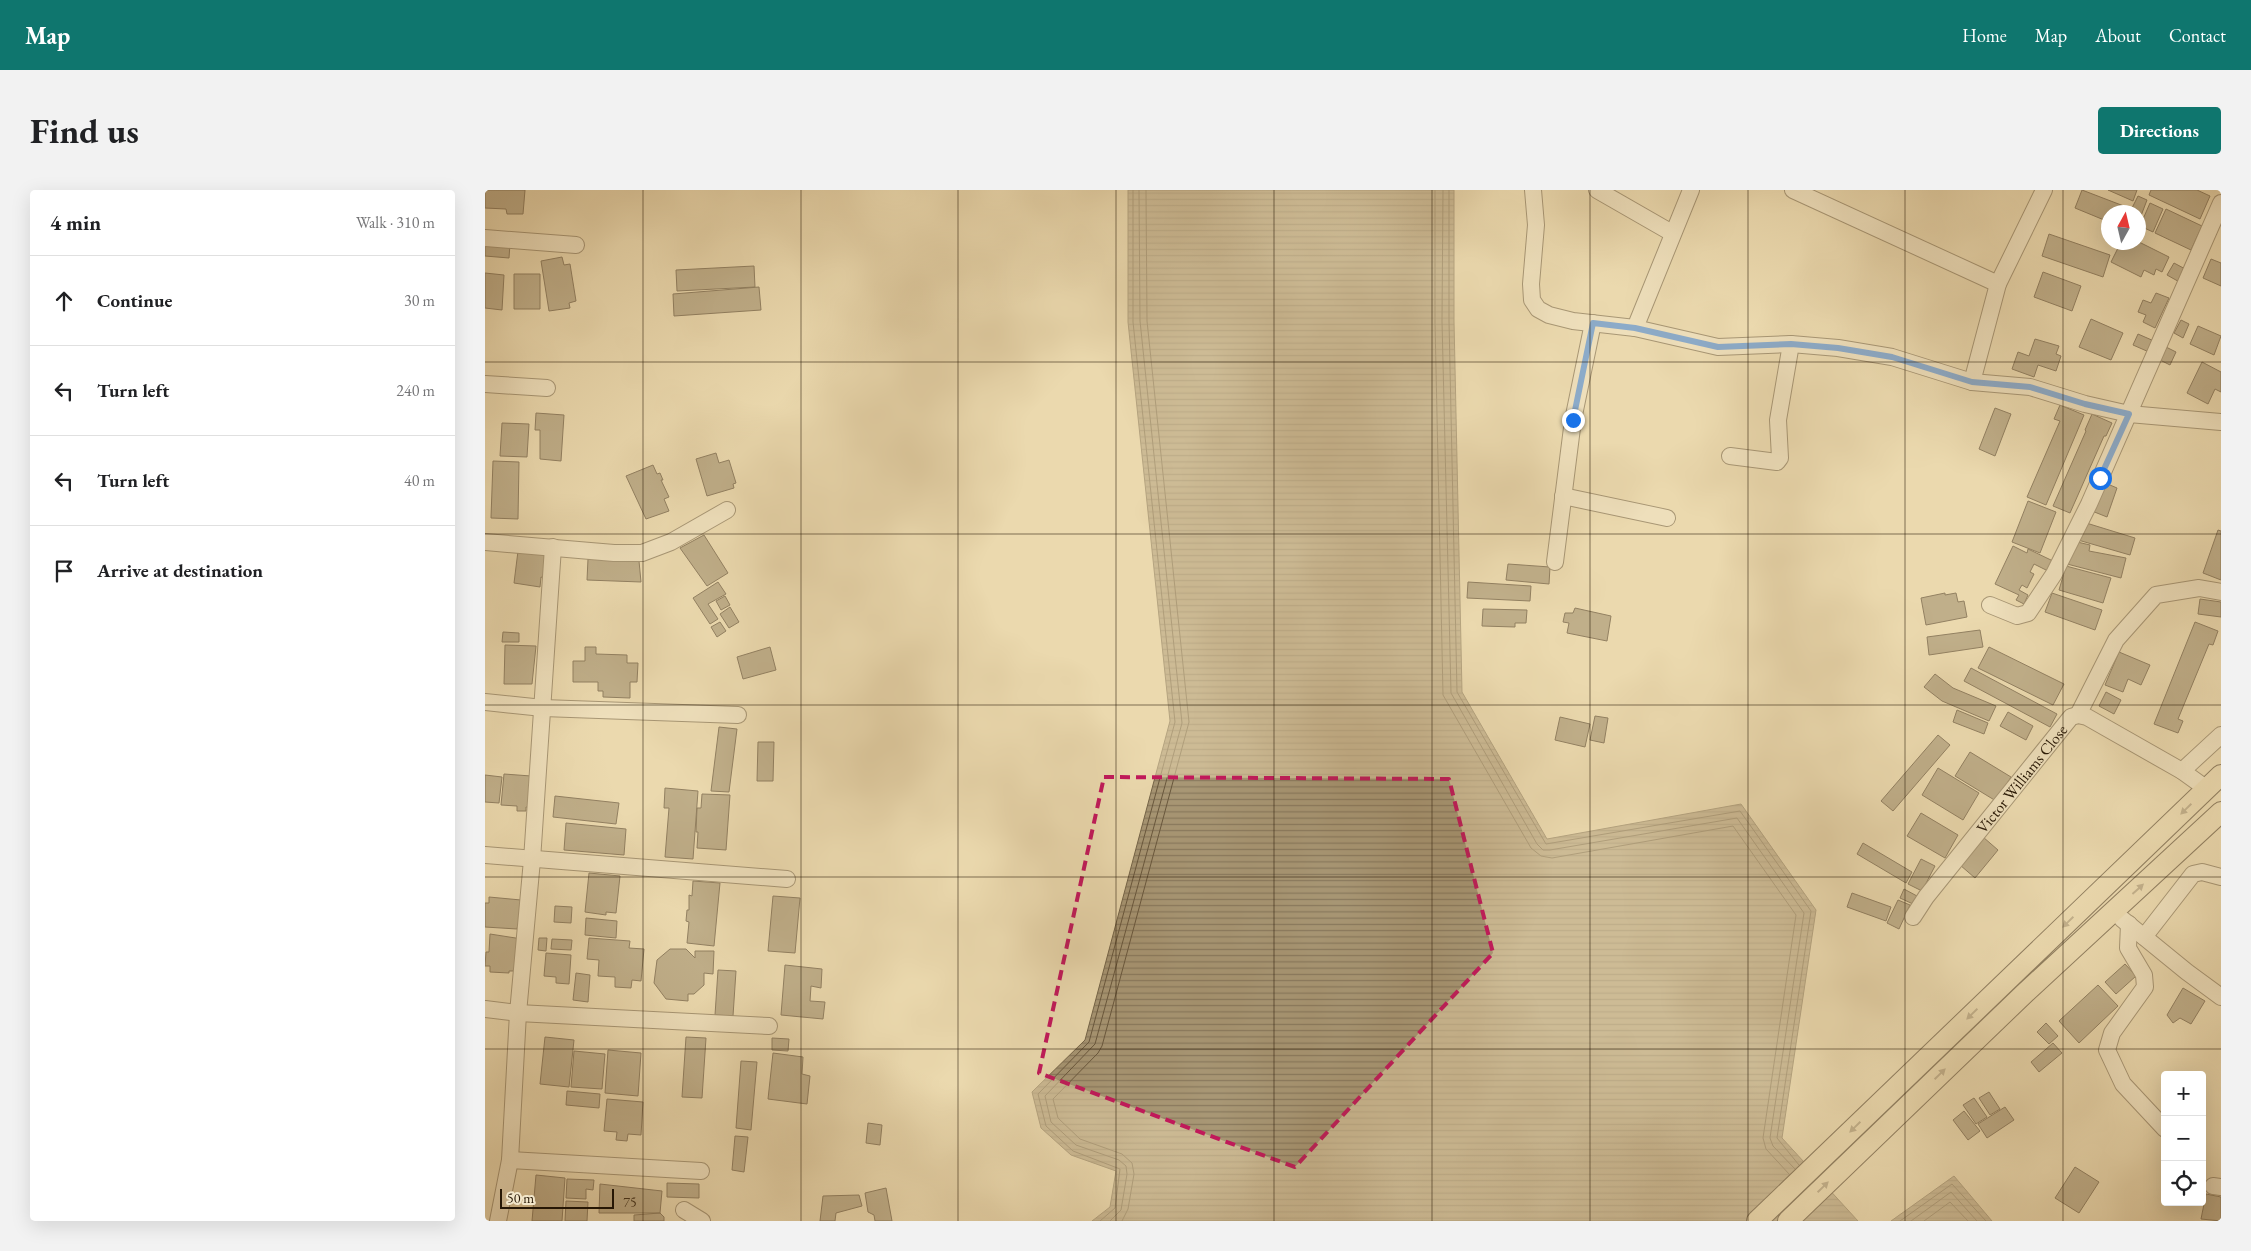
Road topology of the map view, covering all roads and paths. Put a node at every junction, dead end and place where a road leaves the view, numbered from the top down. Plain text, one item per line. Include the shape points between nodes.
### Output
1 (1533, 190) edge
2 (1597, 190) edge
3 (1691, 190) edge
4 (1793, 190) edge
5 (2044, 190) edge
6 (2221, 204) edge
7 (1672, 233) junction
8 (485, 238) edge
9 (576, 245) dead end
10 (1998, 284) junction
11 (1593, 323) junction
12 (1635, 328) junction
13 (1791, 344) junction
14 (1972, 382) junction
15 (485, 384) edge
16 (547, 388) dead end
17 (2129, 414) junction
18 (2221, 422) edge
19 (1730, 456) dead end
20 (1563, 496) junction
21 (727, 510) dead end
22 (1667, 518) dead end
23 (485, 542) edge
24 (553, 547) junction
25 (1555, 562) dead end
26 (2221, 592) edge
27 (1990, 605) dead end
28 (485, 702) edge
29 (543, 708) junction
30 (737, 715) dead end
31 (2078, 715) junction
32 (2221, 735) edge
33 (2182, 771) junction
34 (2214, 782) edge
35 (2221, 812) edge
36 (485, 855) edge
37 (531, 860) junction
38 (2221, 877) edge
39 (787, 879) dead end
40 (2113, 911) junction
41 (1913, 917) dead end
42 (2129, 924) junction
43 (2144, 937) junction
44 (2221, 997) edge
45 (485, 1008) edge
46 (518, 1013) junction
47 (769, 1026) dead end
48 (2161, 1125) edge
49 (510, 1160) junction
50 (701, 1171) dead end
51 (684, 1210) dead end
52 (498, 1221) edge
53 (702, 1221) edge
54 (1757, 1221) edge
55 (1788, 1221) edge

1 - 11 street via 1536,225 1532,300 1538,309 1549,315
2 - 7 street
3 - 7 street
4 - 10 street
5 - 10 street
6 - 17 street
7 - 12 street
8 - 9 street
10 - 14 street
11 - 12 street
11 - 20 street via 1573,420
12 - 13 street via 1718,347
13 - 14 street via 1892,357
13 - 19 street via 1778,420 1780,458 1777,462
14 - 17 street via 2030,387
15 - 16 street
17 - 18 street
17 - 27 street via 2054,574 2028,613 2017,616
20 - 22 street
20 - 25 street
21 - 24 street via 671,542 642,553
23 - 24 street
24 - 29 street
26 - 31 street via 2199,588 2157,595 2116,640
28 - 29 street
29 - 30 street
29 - 37 street
31 - 33 street, Victor Williams Close via 2087,717
31 - 41 street, Victor Williams Close via 2071,717
32 - 33 street
33 - 34 street, Victor Williams Close
34 -> 54 main road
40 -> 35 main road
36 - 37 street
37 - 39 street
37 - 46 street
38 - 43 street via 2203,872 2193,874
40 - 42 street
55 -> 40 main road
42 - 43 street
42 - 48 street via 2128,948 2145,975 2145,988 2112,1033 2107,1050 2123,1084
43 - 44 street
45 - 46 street
46 - 47 street
46 - 49 street
49 - 50 street
49 - 52 street
51 - 53 street

